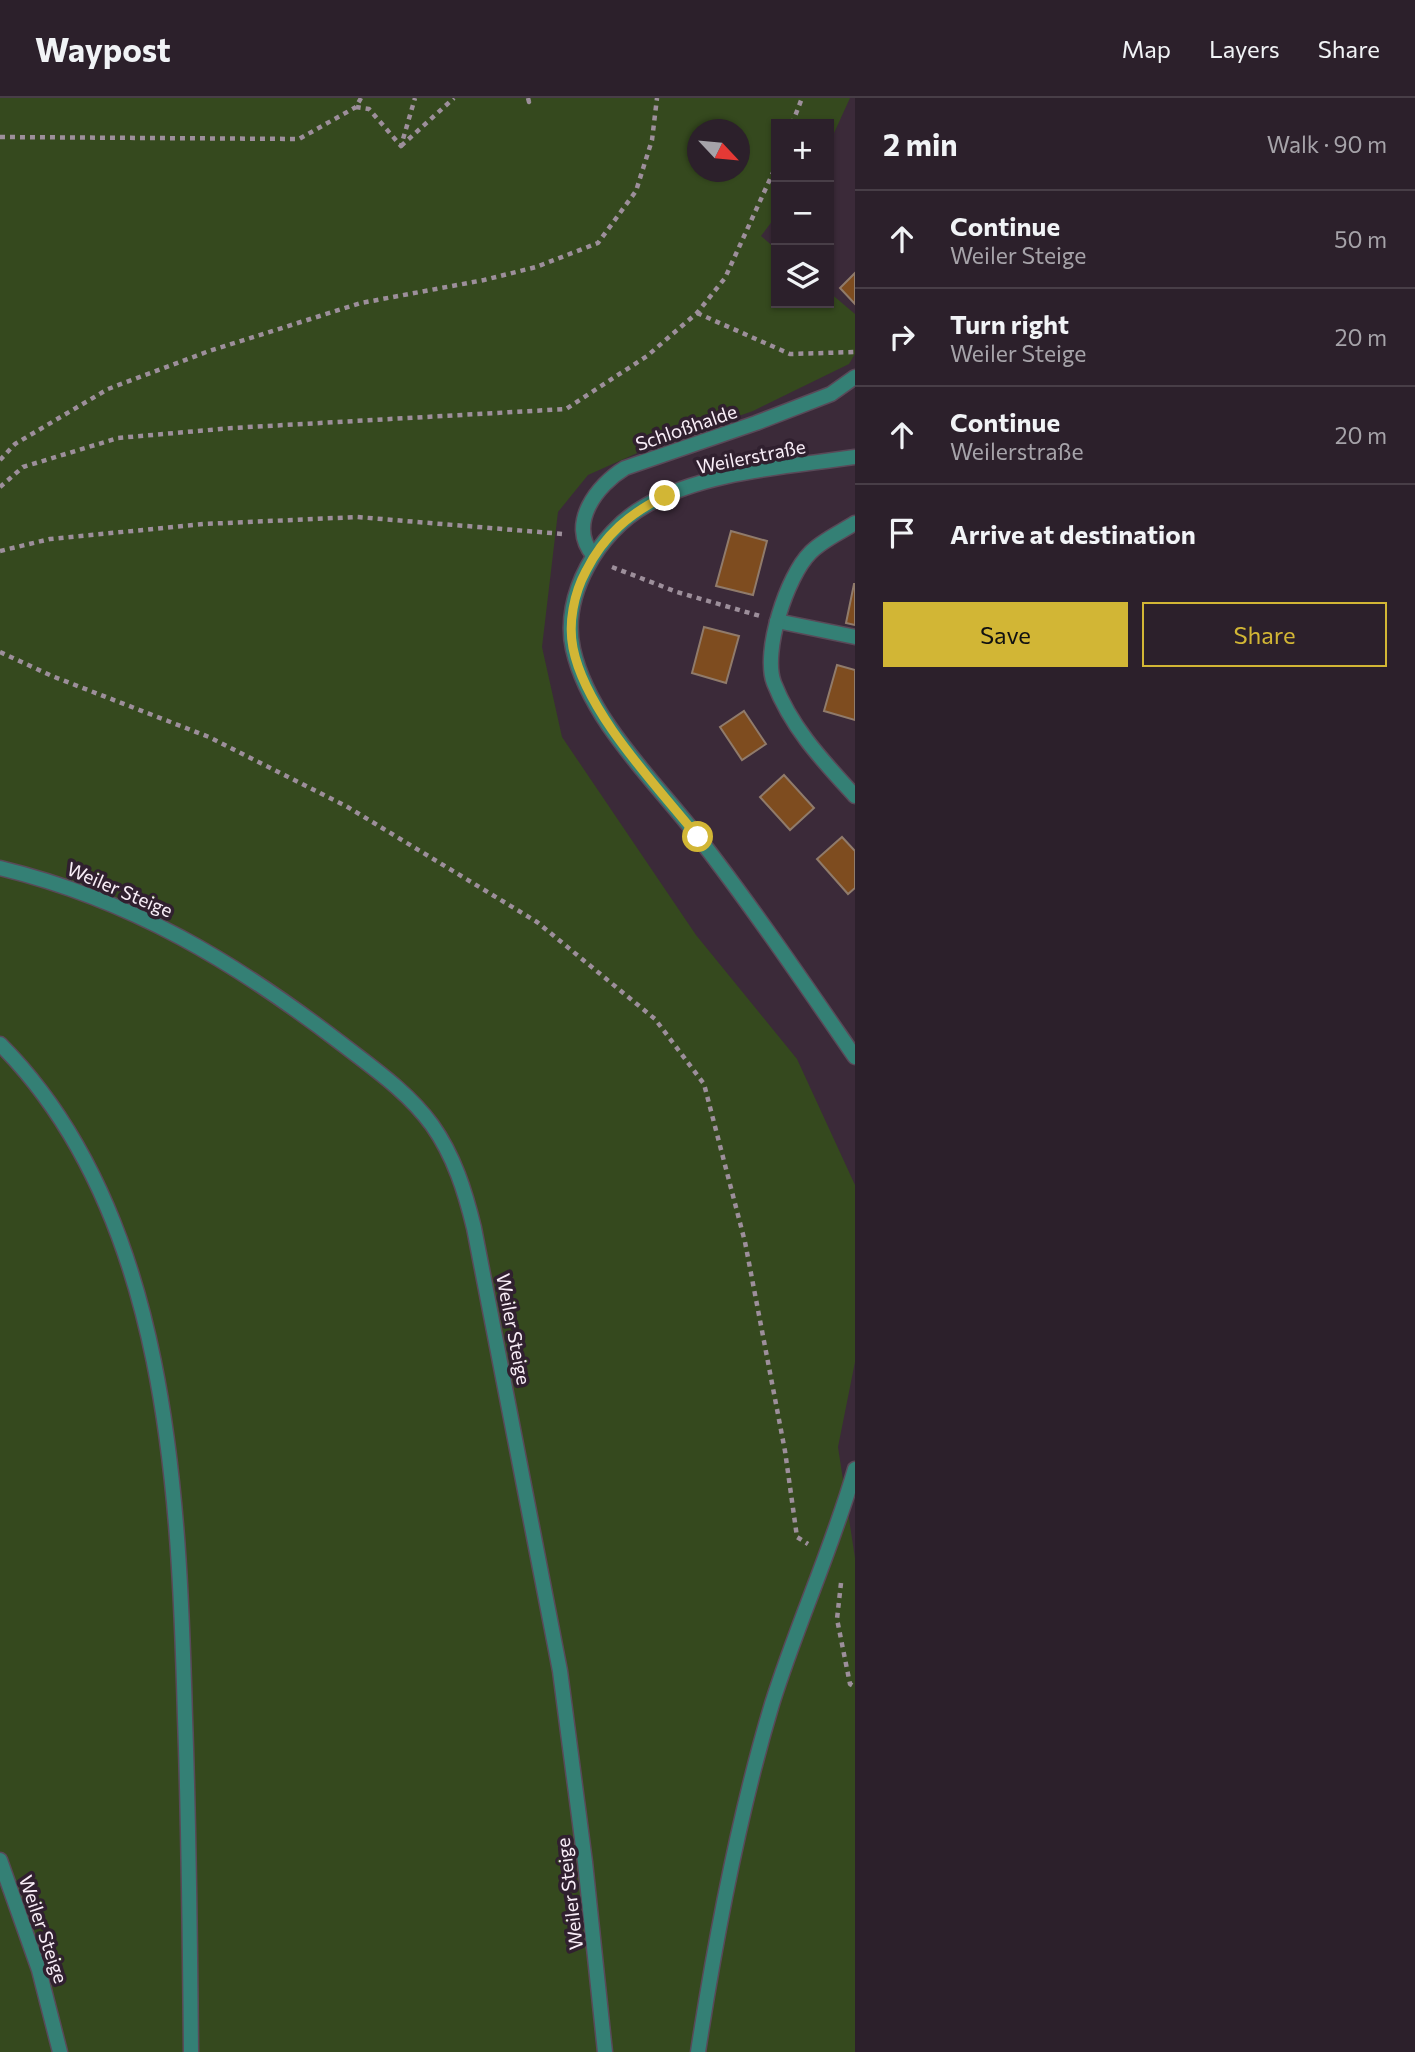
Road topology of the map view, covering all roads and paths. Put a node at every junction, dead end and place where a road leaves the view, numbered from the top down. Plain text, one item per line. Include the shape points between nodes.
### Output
1 (361, 98) edge
2 (415, 98) edge
3 (454, 98) edge
4 (657, 98) edge
5 (802, 98) edge
6 (356, 107) junction
7 (794, 119) edge
8 (0, 137) edge
9 (401, 146) junction
10 (771, 177) edge
11 (697, 313) junction
12 (855, 352) edge
13 (855, 377) edge
14 (855, 457) edge
15 (0, 460) edge
16 (0, 487) edge
17 (855, 523) edge
18 (573, 540) dead end
19 (0, 551) edge
20 (593, 555) junction
21 (616, 569) dead end
22 (777, 621) junction
23 (855, 637) edge
24 (0, 652) edge
25 (855, 796) edge
26 (0, 868) edge
27 (0, 1044) edge
28 (855, 1057) edge
29 (855, 1469) edge
30 (826, 1555) junction
31 (855, 1687) edge
32 (0, 1860) edge
33 (60, 2052) edge
34 (191, 2052) edge
35 (605, 2052) edge
36 (698, 2052) edge

1 - 6 path
2 - 9 path
3 - 9 path
4 - 15 path via 652,140 636,191 598,243 536,267 361,303 209,351 108,389 15,444
5 - 7 path
6 - 8 path via 299,139
6 - 9 path via 369,109
10 - 11 path via 725,278
11 - 12 path via 790,354
11 - 16 path via 647,356 566,409 118,438 23,467
13 - 20 street, Schloßhalde via 831,394 625,468 609,478 585,514 583,534
14 - 20 street, Weilerstraße via 724,477 665,496 622,521
17 - 22 street via 810,552 788,586
18 - 19 path via 562,534 357,517 88,535
20 - 28 street via 576,593 572,621 573,648 592,700 698,837
21 - 22 path
22 - 23 street
22 - 25 street via 773,681 802,738
24 - 30 path via 209,737 346,806 537,922 655,1019 704,1084 745,1242 797,1537
26 - 35 street, Weiler Steige via 104,899 234,969 394,1084 431,1124 449,1153 476,1237 555,1646
27 - 34 street via 60,1119 103,1197 133,1282 156,1372 170,1468 180,1597
29 - 30 street
30 - 31 path via 841,1578 837,1619 850,1684
30 - 36 street via 779,1685 754,1773
32 - 33 street, Weiler Steige via 39,1970

